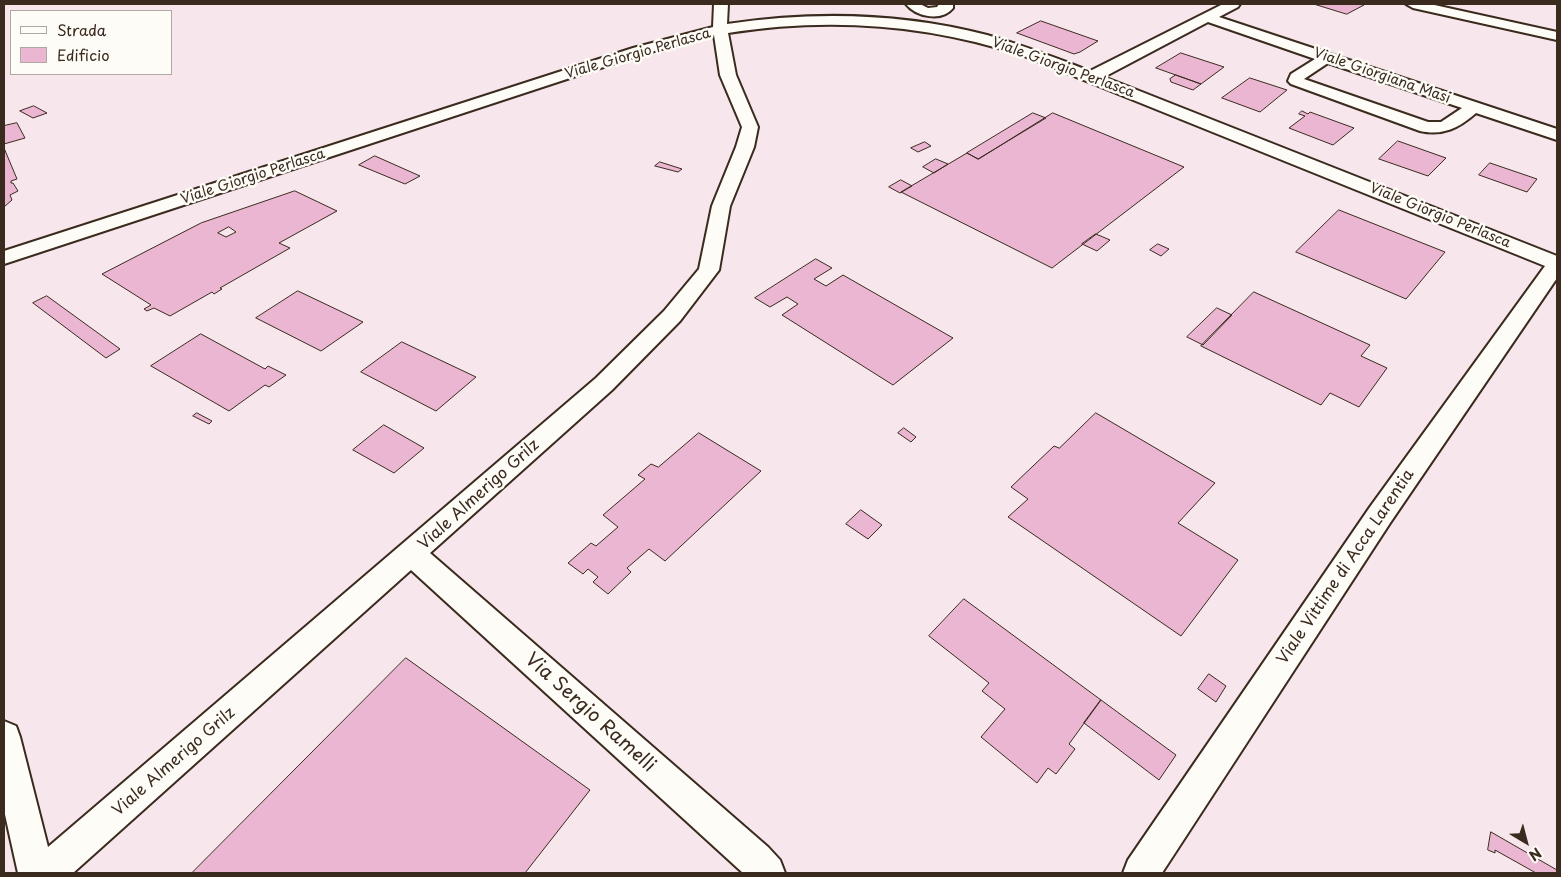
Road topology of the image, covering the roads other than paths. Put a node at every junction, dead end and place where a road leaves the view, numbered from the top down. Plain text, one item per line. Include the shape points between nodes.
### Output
1 (721, 4) edge
2 (913, 4) edge
3 (946, 4) edge
4 (1233, 4) edge
5 (1413, 4) edge
6 (1206, 17) junction
7 (720, 30) junction
8 (1557, 36) edge
9 (1326, 58) junction
10 (1091, 77) junction
11 (1474, 107) junction
12 (1557, 135) edge
13 (4, 258) edge
14 (1557, 264) edge
15 (412, 554) junction
16 (4, 737) edge
17 (36, 873) edge
18 (46, 873) edge
19 (767, 873) edge
20 (1141, 873) edge

1 - 7 street, Viale Almerigo Grilz
2 - 3 street via 918,10 934,12 946,8
4 - 6 street
5 - 8 street
6 - 9 street, Viale Giorgiana Masi
6 - 10 street
7 - 10 street, Viale Giorgio Perlasca via 778,22 838,21 920,27 980,38 1036,55
7 - 13 street, Viale Giorgio Perlasca via 638,51
7 - 15 street, Viale Almerigo Grilz via 728,75 750,127 721,206 709,270 672,316 604,384
9 - 11 street, Viale Giorgiana Masi
9 - 11 street via 1296,77 1296,81 1439,130
10 - 14 street, Viale Giorgio Perlasca
11 - 12 street, Viale Giorgiana Masi
14 - 20 street, Viale Vittime di Acca Larentia via 1380,515
15 - 18 street, Viale Almerigo Grilz
15 - 19 street, Via Sergio Ramelli
16 - 17 street

